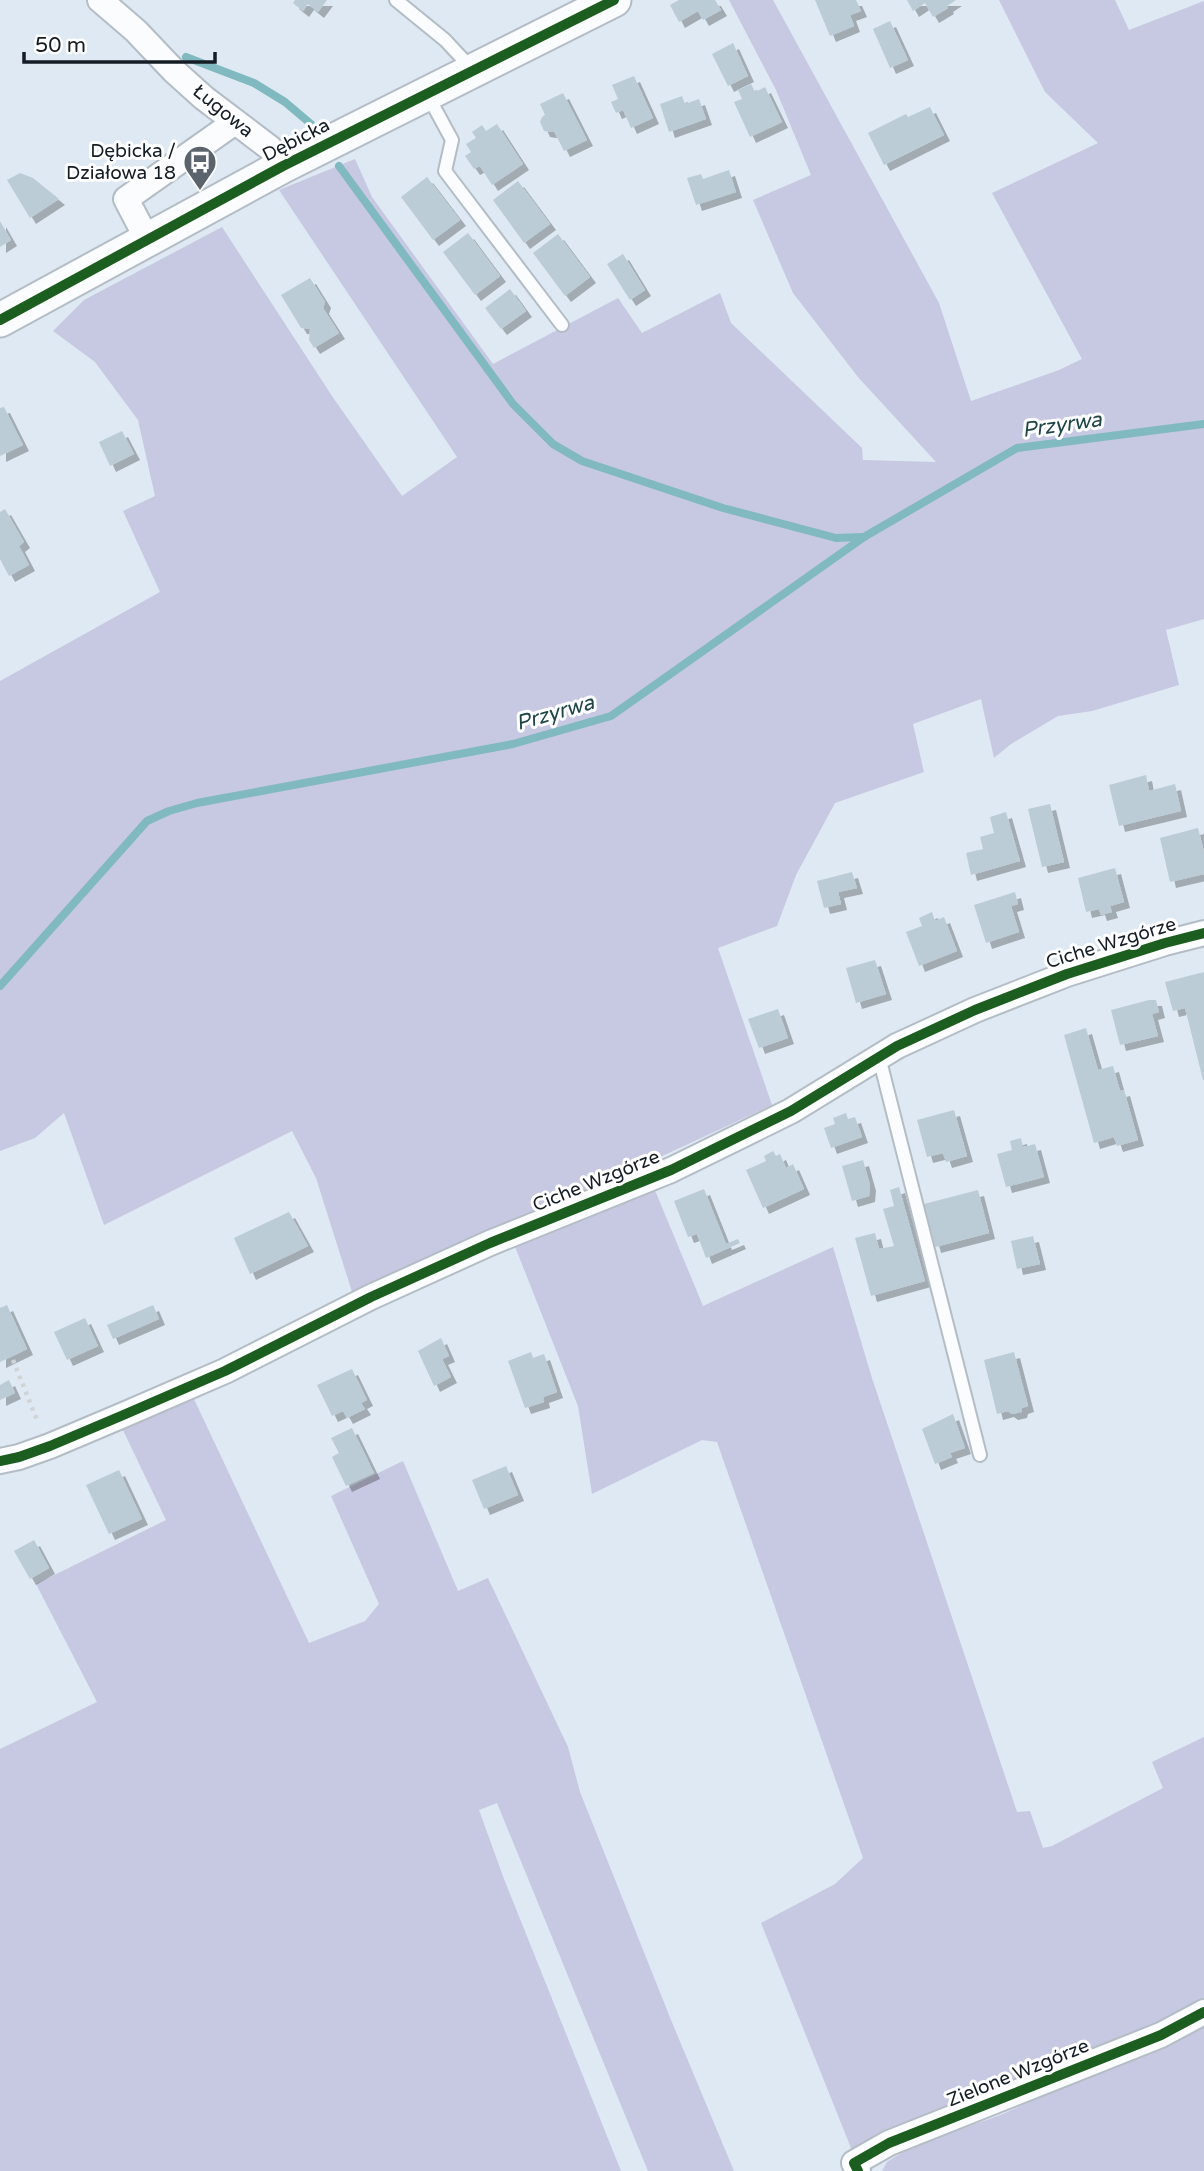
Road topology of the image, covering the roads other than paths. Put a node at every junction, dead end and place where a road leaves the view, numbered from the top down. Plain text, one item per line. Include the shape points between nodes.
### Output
1 (100, 0) edge
2 (396, 0) edge
3 (614, 0) edge
4 (473, 70) junction
5 (426, 93) junction
6 (236, 122) junction
7 (282, 166) junction
8 (148, 239) junction
9 (0, 320) edge
10 (562, 325) dead end
11 (1204, 933) edge
12 (879, 1057) junction
13 (980, 1455) dead end
14 (0, 1461) edge
15 (1204, 2012) edge
16 (851, 2168) edge

1 - 6 street, Ługowa
2 - 4 lane
3 - 4 street, Dębicka
4 - 5 street, Dębicka
5 - 7 street, Dębicka
5 - 10 lane via 452,140 445,171
6 - 7 street, Ługowa via 270,148
6 - 8 street via 126,199
7 - 8 street, Dębicka
8 - 9 street, Dębicka
11 - 12 street, Ciche Wzgórze via 1031,987
12 - 13 lane
12 - 14 street, Ciche Wzgórze via 791,1111 671,1170 490,1243 156,1401 50,1446
15 - 16 street, Zielone Wzgórze via 1161,2035 890,2143

